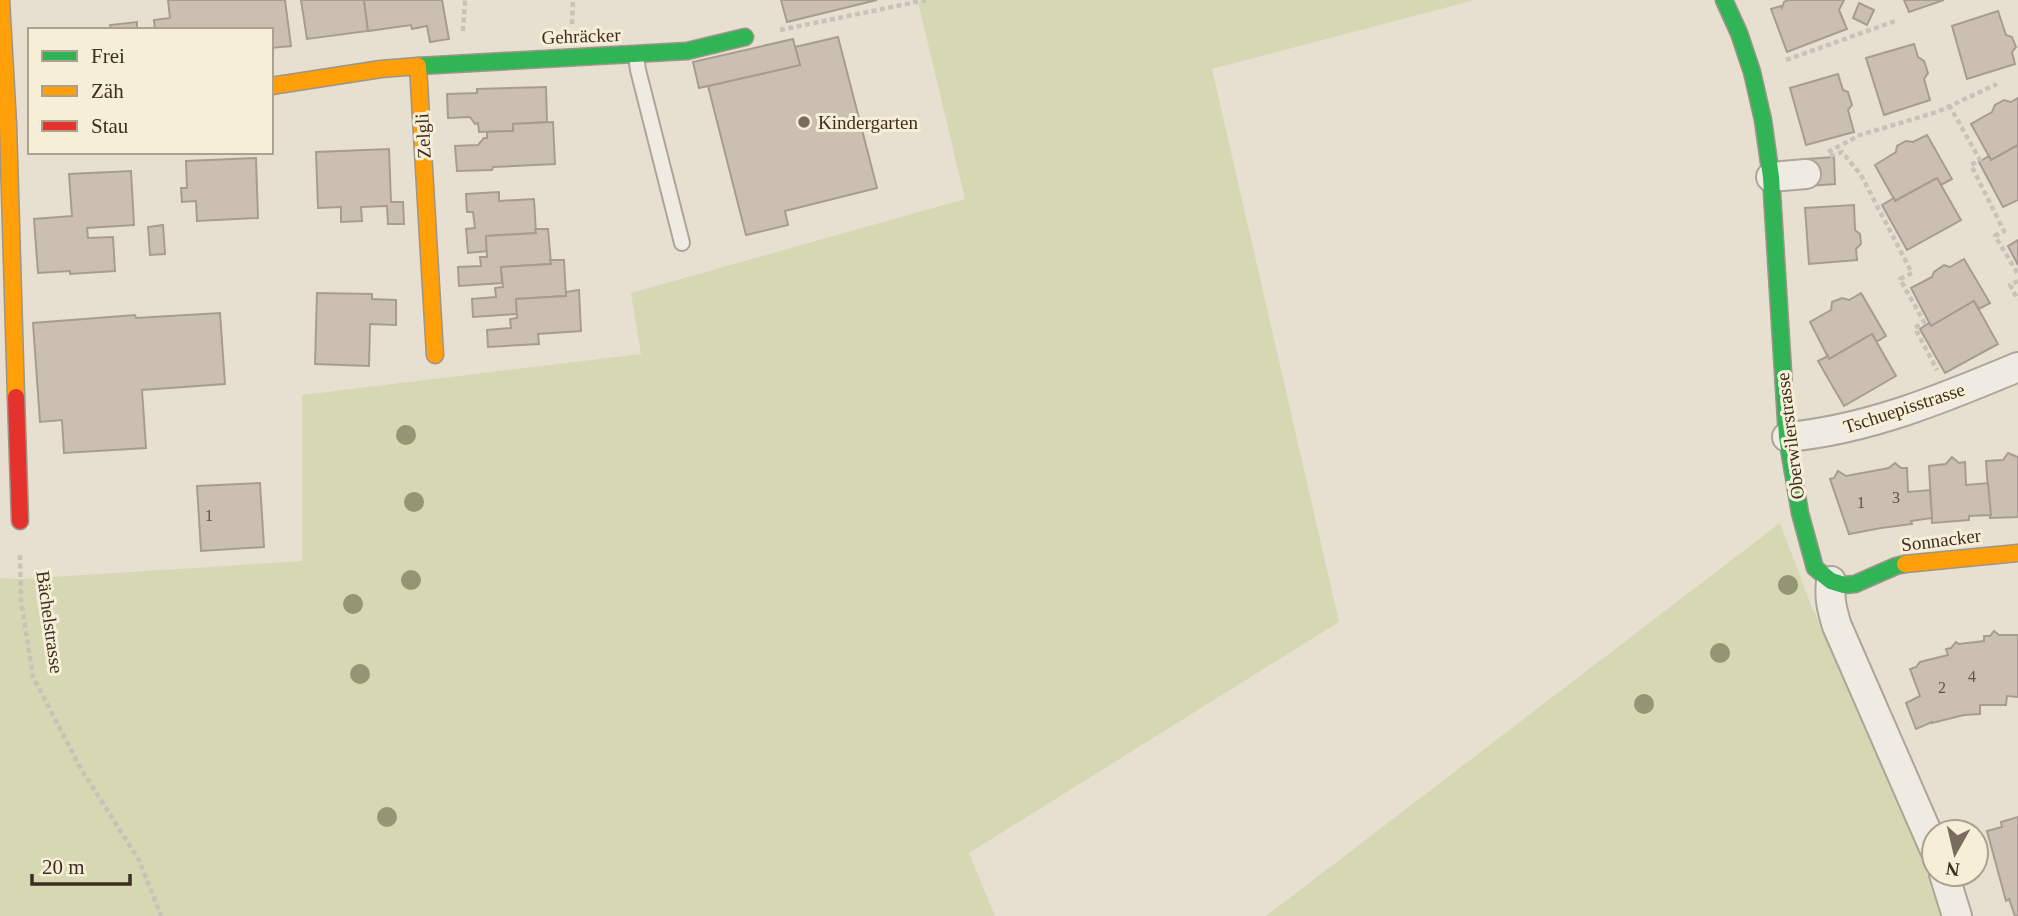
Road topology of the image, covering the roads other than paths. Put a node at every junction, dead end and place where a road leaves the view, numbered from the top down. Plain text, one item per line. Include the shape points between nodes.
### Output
1 (1, 0) edge
2 (1724, 0) edge
3 (1, 36) edge
4 (745, 37) road end
5 (636, 55) junction
6 (418, 66) junction
7 (273, 86) edge
8 (19, 124) edge
9 (1814, 165) road end
10 (1771, 177) junction
11 (682, 243) dead end
12 (435, 355) dead end
13 (2018, 367) edge
14 (1787, 438) junction
15 (20, 521) road end
16 (2018, 553) edge
17 (1831, 581) junction
18 (1921, 818) edge
19 (1948, 888) edge
20 (1957, 916) edge

1 - 3 street
2 - 10 street, Oberwilerstrasse via 1752,72
3 - 8 street
4 - 5 street, Gehräcker via 687,51
5 - 6 street, Gehräcker
5 - 11 lane
6 - 7 street
6 - 12 street, Zelgli
8 - 15 street via 13,302
9 - 10 street
10 - 14 street, Oberwilerstrasse
13 - 14 street, Tschuepisstrasse via 1861,425
14 - 17 street, Oberwilerstrasse via 1806,540 1815,568
16 - 17 street, Sonnacker via 1896,566 1856,584
17 - 18 street via 1829,593 1837,626
19 - 20 street

